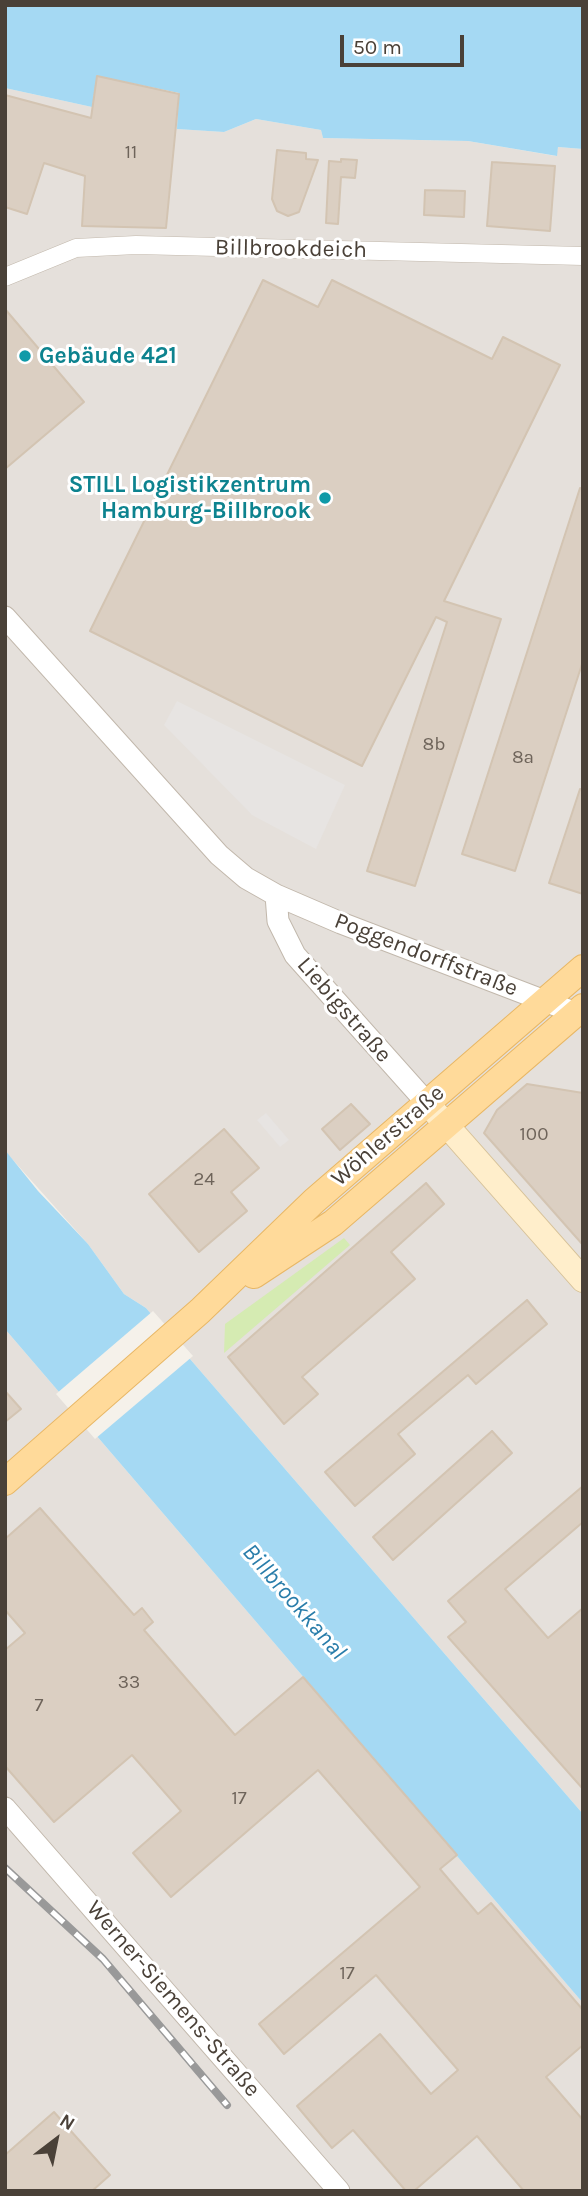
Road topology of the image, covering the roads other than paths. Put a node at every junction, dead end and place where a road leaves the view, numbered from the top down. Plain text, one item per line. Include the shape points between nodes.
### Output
1 (583, 256) edge
2 (5, 277) edge
3 (5, 617) edge
4 (276, 895) junction
5 (583, 968) edge
6 (545, 1001) junction
7 (580, 1010) edge
8 (426, 1103) junction
9 (447, 1127) junction
10 (583, 1280) edge
11 (200, 1311) junction
12 (5, 1482) edge
13 (5, 1808) edge
14 (339, 2191) edge

1 - 2 street, Billbrookdeich via 136,245 76,248
3 - 4 street via 219,855
4 - 6 street, Poggendorffstraße
4 - 8 street, Liebigstraße via 278,920 295,956
5 - 6 main road, Wöhlerstraße
6 - 7 street, Poggendorffstraße
6 - 8 main road, Wöhlerstraße
7 - 9 main road, Wöhlerstraße
8 - 9 main road, Liebigstraße
8 - 11 main road, Wöhlerstraße via 314,1200
9 - 10 main road, Liebigstraße
9 - 11 main road, Wöhlerstraße via 333,1223
11 - 12 main road, Wöhlerstraße
13 - 14 street, Werner-Siemens-Straße

